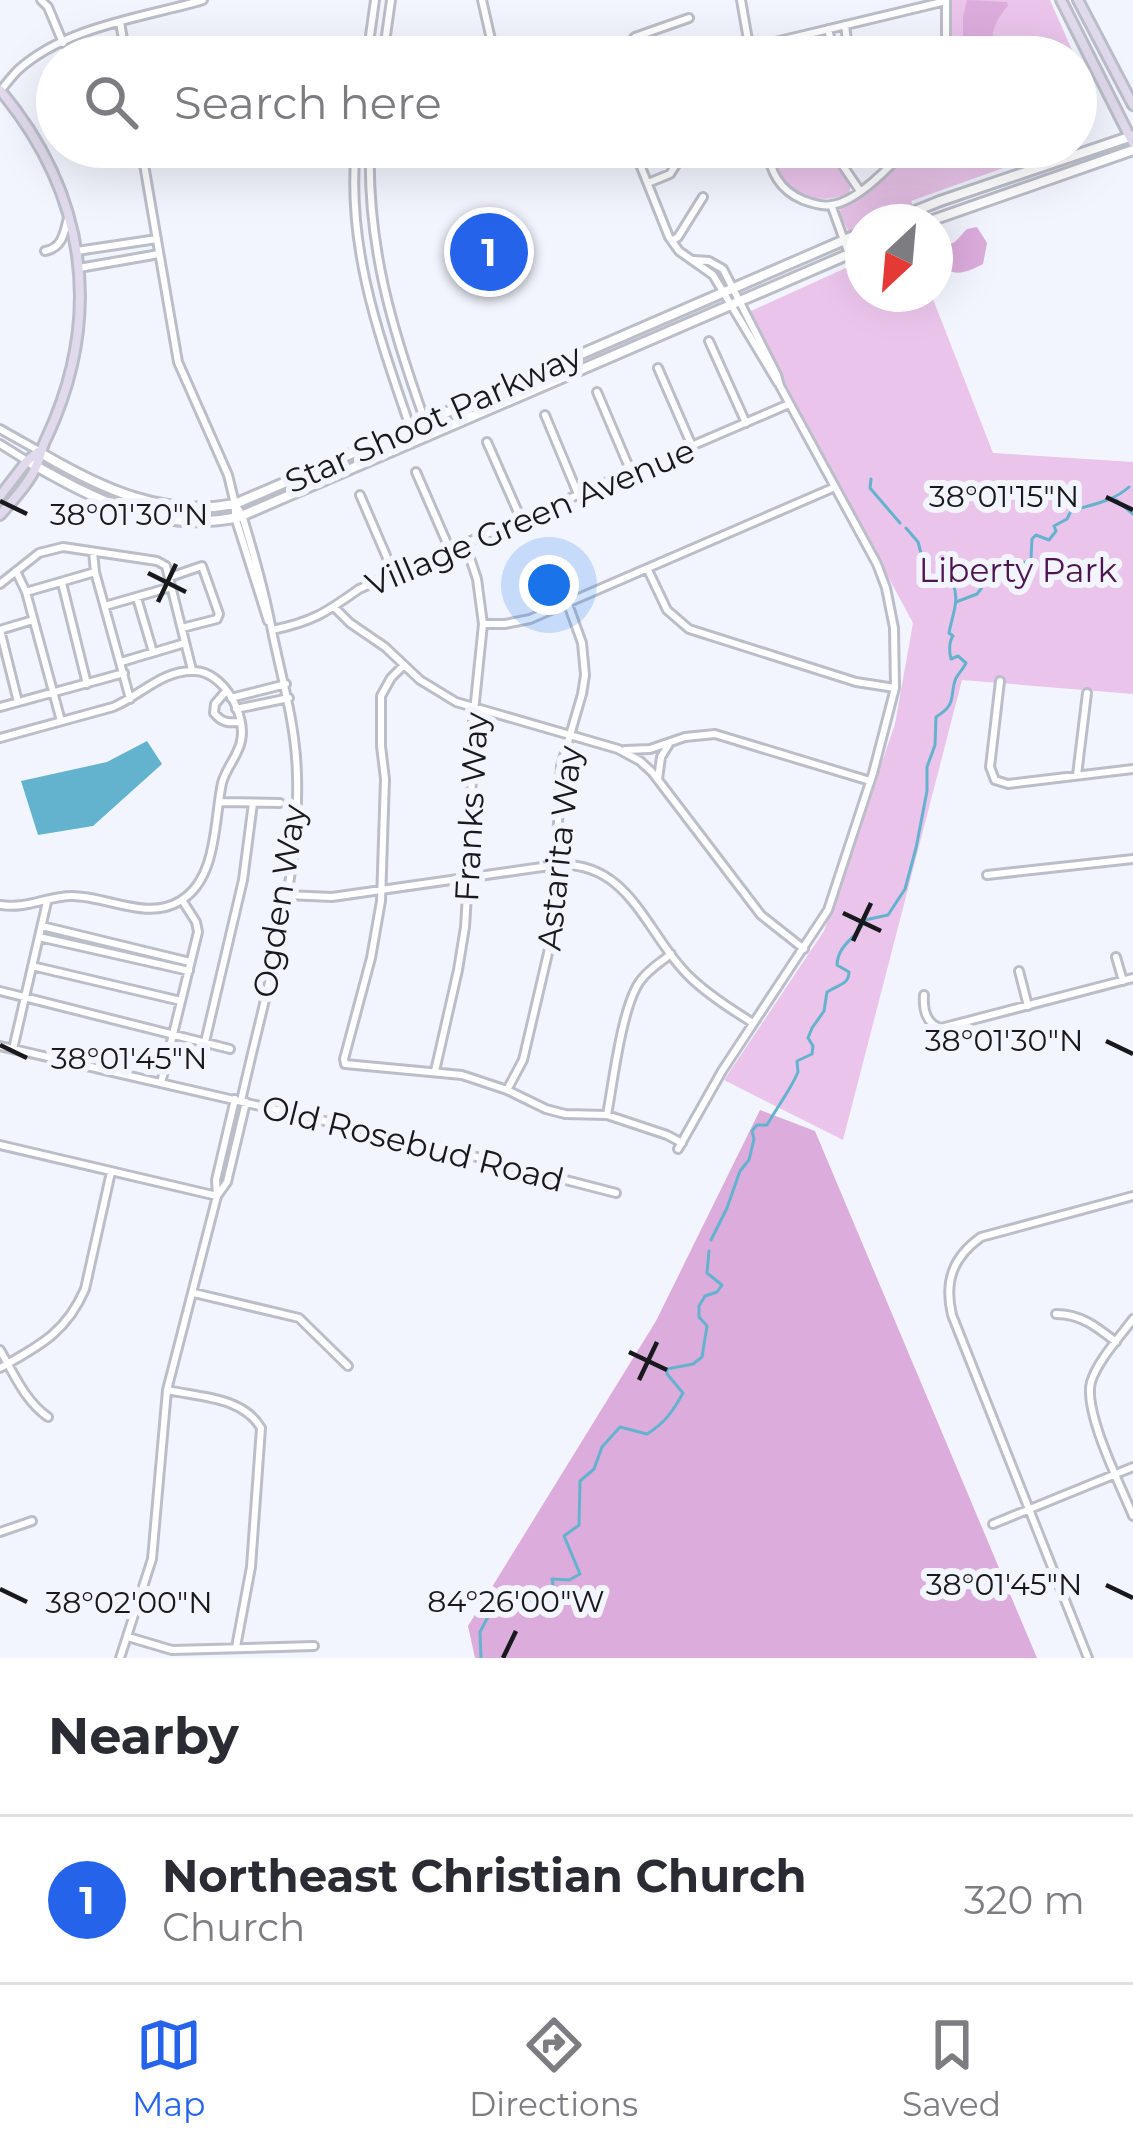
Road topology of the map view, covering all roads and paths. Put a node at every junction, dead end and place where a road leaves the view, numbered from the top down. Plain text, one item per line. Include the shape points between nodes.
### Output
1 (41, 0) edge
2 (202, 0) edge
3 (375, 0) edge
4 (391, 0) edge
5 (482, 0) edge
6 (741, 0) edge
7 (1061, 0) edge
8 (1078, 0) edge
9 (945, 1) edge
10 (689, 18) dead end
11 (120, 22) junction
12 (845, 26) junction
13 (828, 29) junction
14 (60, 36) edge
15 (82, 36) edge
16 (122, 36) edge
17 (370, 36) edge
18 (385, 36) edge
19 (490, 36) edge
20 (640, 36) edge
21 (747, 36) edge
22 (805, 36) edge
23 (830, 36) edge
24 (846, 36) edge
25 (946, 36) edge
26 (1079, 36) edge
27 (1097, 36) edge
28 (1097, 36) edge
29 (36, 57) edge
30 (18, 70) junction
31 (1097, 71) edge
32 (0, 76) edge
33 (0, 91) edge
34 (1133, 105) edge
35 (36, 139) edge
36 (1132, 141) edge
37 (1097, 152) edge
38 (1097, 155) edge
39 (51, 168) edge
40 (145, 168) edge
41 (356, 168) edge
42 (370, 168) edge
43 (642, 168) edge
44 (675, 168) edge
45 (771, 168) edge
46 (845, 168) edge
47 (887, 168) edge
48 (1046, 168) edge
49 (1064, 168) edge
50 (648, 183) junction
51 (860, 190) junction
52 (703, 197) dead end
53 (933, 204) edge
54 (832, 206) junction
55 (953, 212) edge
56 (70, 215) junction
57 (157, 238) junction
58 (672, 241) junction
59 (843, 241) junction
60 (845, 245) edge
61 (45, 251) dead end
62 (77, 251) junction
63 (160, 254) junction
64 (845, 256) edge
65 (80, 268) junction
66 (729, 291) junction
67 (735, 304) junction
68 (710, 341) dead end
69 (658, 368) dead end
70 (597, 392) dead end
71 (789, 404) junction
72 (545, 415) dead end
73 (425, 421) junction
74 (746, 423) junction
75 (410, 428) junction
76 (0, 429) edge
77 (422, 438) junction
78 (488, 442) dead end
79 (0, 444) edge
80 (692, 446) junction
81 (39, 452) junction
82 (32, 464) junction
83 (416, 472) dead end
84 (631, 472) junction
85 (835, 487) junction
86 (578, 494) junction
87 (0, 496) edge
88 (361, 496) dead end
89 (235, 504) junction
90 (0, 515) edge
91 (239, 516) junction
92 (521, 519) junction
93 (465, 543) junction
94 (450, 550) junction
95 (93, 551) junction
96 (648, 570) junction
97 (16, 571) junction
98 (95, 572) junction
99 (394, 574) junction
100 (170, 577) junction
101 (62, 583) junction
102 (0, 584) edge
103 (172, 587) junction
104 (26, 592) junction
105 (137, 598) junction
106 (568, 604) junction
107 (105, 606) junction
108 (334, 607) junction
109 (33, 620) junction
110 (483, 624) junction
111 (182, 628) junction
112 (272, 630) junction
113 (185, 643) junction
114 (153, 653) junction
115 (121, 662) junction
116 (404, 664) junction
117 (192, 670) junction
118 (124, 673) junction
119 (1000, 681) dead end
120 (87, 684) junction
121 (286, 684) junction
122 (896, 688) junction
123 (54, 693) junction
124 (1087, 693) dead end
125 (228, 694) junction
126 (289, 698) junction
127 (130, 699) junction
128 (18, 702) junction
129 (0, 707) edge
130 (475, 708) junction
131 (236, 709) junction
132 (61, 722) junction
133 (240, 722) junction
134 (570, 735) junction
135 (0, 738) edge
136 (671, 742) junction
137 (622, 750) junction
138 (1133, 769) edge
139 (1077, 775) junction
140 (658, 779) junction
141 (870, 782) junction
142 (219, 802) junction
143 (280, 802) dead end
144 (253, 803) junction
145 (1133, 859) edge
146 (556, 865) junction
147 (987, 875) dead end
148 (469, 878) junction
149 (381, 890) junction
150 (287, 895) junction
151 (182, 900) junction
152 (47, 902) junction
153 (0, 905) edge
154 (42, 926) junction
155 (39, 937) junction
156 (804, 949) junction
157 (671, 954) junction
158 (1116, 957) dead end
159 (32, 966) junction
160 (190, 966) junction
161 (1019, 971) dead end
162 (1133, 978) edge
163 (1123, 981) junction
164 (0, 991) edge
165 (924, 995) dead end
166 (25, 997) junction
167 (182, 1001) junction
168 (1028, 1006) junction
169 (753, 1023) junction
170 (175, 1033) junction
171 (205, 1042) junction
172 (0, 1046) edge
173 (230, 1048) dead end
174 (13, 1049) junction
175 (435, 1071) junction
176 (160, 1083) junction
177 (507, 1090) junction
178 (241, 1101) junction
179 (607, 1115) junction
180 (0, 1145) edge
181 (110, 1172) junction
182 (616, 1193) dead end
183 (217, 1196) junction
184 (1133, 1196) edge
185 (194, 1293) junction
186 (1056, 1314) dead end
187 (1133, 1319) edge
188 (1117, 1342) junction
189 (0, 1350) edge
190 (4, 1365) edge
191 (348, 1366) dead end
192 (167, 1390) junction
193 (49, 1417) dead end
194 (1133, 1467) edge
195 (1117, 1475) junction
196 (1030, 1509) junction
197 (1133, 1516) edge
198 (32, 1521) dead end
199 (993, 1524) dead end
200 (0, 1532) edge
201 (127, 1637) junction
202 (314, 1646) dead end
203 (236, 1647) junction
204 (120, 1658) edge
205 (1088, 1658) edge

1 - 14 street
2 - 11 street
3 - 17 street
4 - 18 street
5 - 19 street
6 - 21 street
7 - 26 main road
8 - 28 main road
9 - 12 street
9 - 25 street
10 - 20 street
11 - 15 street
11 - 16 street
12 - 13 street
12 - 24 street
13 - 22 street
13 - 23 street
27 - 34 main road
29 - 30 street
30 - 32 street
30 - 33 street
31 - 36 main road
33 - 35 main road
36 - 37 street
36 - 38 street
39 - 56 main road
40 - 57 street, Ogden Way
41 - 75 street via 363,278
42 - 73 street via 377,264
43 - 50 street
44 - 50 street
45 - 54 street via 788,192
46 - 51 street
47 - 51 street
48 - 53 street
49 - 55 street
50 - 58 street
51 - 54 street
52 - 58 street
54 - 59 street
56 - 61 street via 59,244
56 - 62 main road
57 - 62 street
57 - 63 street, Ogden Way
58 - 66 street via 694,260 718,265
59 - 60 street
59 - 66 street, Star Shoot Parkway
62 - 65 main road
63 - 65 street
63 - 89 street, Ogden Way via 178,362
64 - 67 street, Star Shoot Parkway
65 - 81 main road via 77,347
66 - 67 street
66 - 73 street, Star Shoot Parkway
67 - 71 street
67 - 77 street, Star Shoot Parkway
68 - 74 street
69 - 80 street
70 - 84 street
71 - 74 street, Village Green Avenue
71 - 85 street
72 - 86 street
73 - 75 street, Star Shoot Parkway
73 - 77 street
74 - 80 street, Village Green Avenue
75 - 77 street
75 - 89 street, Star Shoot Parkway
76 - 81 street, Star Shoot Parkway
77 - 91 street, Star Shoot Parkway
78 - 92 street
79 - 82 street, Star Shoot Parkway
80 - 84 street, Village Green Avenue
81 - 82 main road
81 - 89 street, Star Shoot Parkway via 139,500 188,509
82 - 87 main road
82 - 90 main road
82 - 91 street, Star Shoot Parkway via 150,518
83 - 94 street
84 - 86 street, Village Green Avenue
85 - 96 street
85 - 122 street via 886,588
86 - 92 street, Village Green Avenue
88 - 99 street
89 - 91 street, Ogden Way
91 - 112 street, Ogden Way
92 - 93 street, Village Green Avenue
93 - 94 street, Village Green Avenue
93 - 110 street, Franks Way
94 - 99 street, Village Green Avenue
95 - 97 street via 63,547
95 - 98 street
95 - 100 street via 158,561
96 - 106 street
96 - 122 street via 667,610 689,629
97 - 102 street
97 - 104 street
98 - 101 street
98 - 107 street
99 - 108 street, Village Green Avenue
100 - 103 street
100 - 111 street via 202,566 219,614
101 - 104 street
101 - 120 street
103 - 105 street
103 - 111 street
104 - 109 street
105 - 107 street
105 - 114 street
106 - 110 street
106 - 134 street, Astarita Way via 585,663
107 - 115 street
108 - 112 street, Village Green Avenue
108 - 116 street
109 - 123 street
109 - 128 street via 0,630
110 - 130 street, Franks Way
111 - 113 street
112 - 121 street, Ogden Way
113 - 114 street
113 - 117 street
114 - 115 street
115 - 118 street
116 - 130 street via 434,690
116 - 149 street via 381,696
117 - 125 street
117 - 127 street via 152,682
118 - 120 street
118 - 127 street
119 - 139 street via 995,781
120 - 123 street
121 - 125 street
121 - 126 street, Ogden Way
122 - 141 street
123 - 128 street
123 - 132 street
124 - 139 street
125 - 131 street
125 - 133 street via 214,713
126 - 131 street
126 - 150 street, Ogden Way via 297,803
127 - 132 street
128 - 129 street
130 - 134 street
130 - 148 street, Franks Way
131 - 133 street
132 - 135 street
133 - 142 street via 241,744
134 - 137 street
134 - 146 street, Astarita Way
136 - 137 street
136 - 140 street
136 - 141 street via 715,734
137 - 140 street
138 - 139 street
140 - 156 street via 761,914
141 - 156 street via 832,898
142 - 144 street
142 - 151 street via 209,857
143 - 144 street
144 - 171 street
145 - 147 street
146 - 148 street
146 - 157 street via 610,877
146 - 177 street, Astarita Way via 545,969 523,1060
148 - 149 street
148 - 175 street, Franks Way
149 - 150 street
149 - 175 street via 344,1060
150 - 178 street, Ogden Way
151 - 152 street via 142,908 87,897
151 - 160 street via 199,932
152 - 153 street
152 - 154 street
154 - 155 street
154 - 160 street
155 - 159 street
155 - 160 street
156 - 169 street
157 - 169 street
157 - 179 street via 635,989
158 - 163 street
159 - 166 street
159 - 167 street
160 - 167 street
161 - 168 street
162 - 163 street
163 - 168 street
164 - 166 street
165 - 168 street via 926,1016 941,1028
166 - 170 street
166 - 174 street
167 - 170 street
169 - 179 street via 680,1146
170 - 171 street
170 - 176 street
171 - 173 street
172 - 174 street, Old Rosebud Road
174 - 176 street, Old Rosebud Road
175 - 177 street
176 - 178 street, Old Rosebud Road
177 - 179 street via 565,1114
178 - 182 street, Old Rosebud Road
178 - 183 street, Ogden Way
180 - 181 street
181 - 183 street
181 - 190 street via 78,1305 53,1336
183 - 185 street, Ogden Way
184 - 196 street via 989,1233 952,1269 952,1315
185 - 191 street via 299,1318
185 - 192 street, Ogden Way
186 - 188 street via 1084,1318
187 - 188 street
188 - 195 street via 1090,1393
189 - 190 street
190 - 193 street
192 - 201 street, Ogden Way via 152,1559
192 - 203 street via 236,1405 261,1428
194 - 195 street
195 - 196 street
195 - 197 street
196 - 199 street
196 - 205 street
198 - 200 street
201 - 203 street via 172,1650
201 - 204 street, Ogden Way
202 - 203 street

